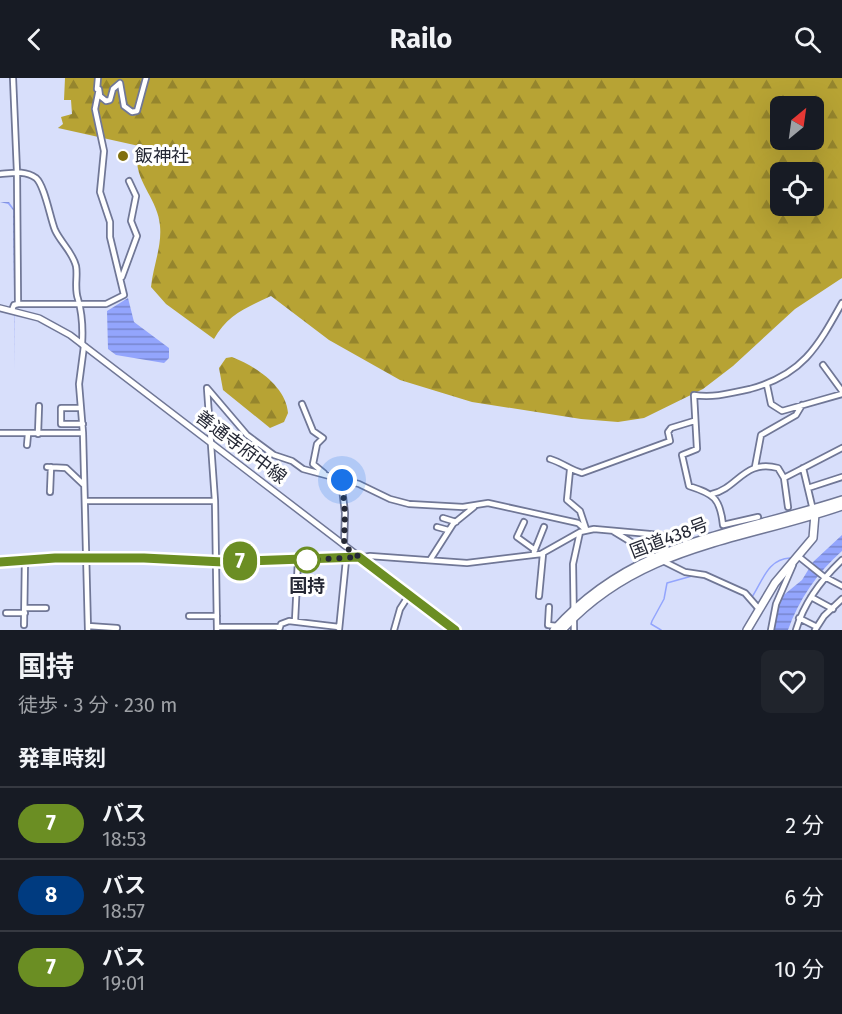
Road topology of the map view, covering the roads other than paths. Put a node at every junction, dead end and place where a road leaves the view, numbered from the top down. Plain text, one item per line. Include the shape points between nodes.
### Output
1 (13, 78) edge
2 (98, 78) edge
3 (146, 78) edge
4 (97, 89) junction
5 (18, 172) junction
6 (0, 174) edge
7 (129, 182) dead end
8 (122, 277) junction
9 (842, 303) edge
10 (18, 304) junction
11 (81, 304) junction
12 (0, 308) edge
13 (12, 310) junction
14 (83, 345) junction
15 (823, 365) dead end
16 (767, 385) junction
17 (842, 392) edge
18 (302, 404) dead end
19 (802, 405) junction
20 (39, 406) dead end
21 (81, 408) junction
22 (694, 421) junction
23 (82, 424) junction
24 (0, 433) edge
25 (83, 433) junction
26 (27, 434) junction
27 (38, 434) junction
28 (27, 445) dead end
29 (213, 445) junction
30 (842, 448) edge
31 (550, 459) dead end
32 (755, 467) junction
33 (803, 468) junction
34 (570, 470) junction
35 (325, 475) junction
36 (842, 477) edge
37 (784, 478) junction
38 (342, 480) junction
39 (84, 485) junction
40 (808, 488) junction
41 (50, 492) dead end
42 (712, 494) junction
43 (842, 500) edge
44 (85, 501) junction
45 (215, 501) junction
46 (842, 506) edge
47 (474, 507) junction
48 (789, 507) dead end
49 (814, 512) junction
50 (758, 517) dead end
51 (443, 518) dead end
52 (456, 522) junction
53 (525, 522) dead end
54 (437, 527) dead end
55 (544, 527) dead end
56 (744, 527) junction
57 (448, 530) junction
58 (586, 530) junction
59 (612, 531) junction
60 (580, 532) junction
61 (344, 546) junction
62 (688, 546) junction
63 (534, 553) junction
64 (543, 554) junction
65 (797, 556) junction
66 (359, 557) junction
67 (87, 558) junction
68 (657, 558) junction
69 (25, 559) junction
70 (298, 560) junction
71 (346, 560) junction
72 (430, 560) junction
73 (842, 560) edge
74 (0, 562) edge
75 (215, 562) junction
76 (824, 577) junction
77 (842, 586) edge
78 (409, 595) junction
79 (539, 596) dead end
80 (811, 597) junction
81 (842, 598) edge
82 (549, 607) dead end
83 (46, 608) dead end
84 (759, 609) junction
85 (833, 609) junction
86 (28, 611) junction
87 (6, 613) dead end
88 (573, 615) junction
89 (189, 616) dead end
90 (217, 616) junction
91 (800, 618) junction
92 (295, 621) junction
93 (24, 625) dead end
94 (88, 628) edge
95 (117, 628) dead end
96 (217, 628) edge
97 (816, 628) edge
98 (279, 629) edge
99 (339, 629) edge
100 (558, 629) edge
101 (394, 630) edge
102 (455, 630) edge
103 (574, 630) edge
104 (747, 630) edge
105 (771, 630) edge
106 (796, 630) edge

1 - 5 street
2 - 4 street
3 - 4 street via 137,111 124,106 120,83 110,100 106,101
4 - 8 street via 95,109 104,151 100,192
5 - 6 street
5 - 10 street
5 - 11 street via 37,179 42,186 55,230 72,254
7 - 8 street via 136,196 131,221 137,236
8 - 11 street via 124,295 110,303
9 - 16 street via 809,353 787,375
10 - 11 street
10 - 13 street
11 - 14 street
12 - 13 main road, 善通寺府中線
13 - 14 main road, 善通寺府中線 via 46,321
14 - 21 street
14 - 29 main road, 善通寺府中線
15 - 17 street
16 - 19 street via 769,400 776,409
16 - 22 street via 708,397 694,395
17 - 19 street
18 - 35 street via 313,431 323,438 317,444 313,464
19 - 32 street via 796,415 761,435
20 - 27 street
21 - 23 street
21 - 23 street via 61,408 61,424
22 - 34 street via 671,428 670,441 582,473
22 - 42 street via 697,449 682,454 686,481 689,486
23 - 25 street
24 - 26 street
25 - 27 street
25 - 39 street
26 - 27 street
26 - 28 street
29 - 35 street via 207,388 254,441 303,469
29 - 45 street
29 - 61 main road, 善通寺府中線
30 - 33 street
31 - 34 street via 564,463
32 - 37 street via 778,468
32 - 42 street
33 - 37 street
33 - 40 street
34 - 58 street via 567,500 580,512
35 - 38 street
36 - 40 street
37 - 48 street
38 - 47 street via 409,504
38 - 61 street
39 - 41 street via 66,468 49,467
39 - 44 street
40 - 49 street
42 - 56 street via 720,506 723,525
43 - 49 highway, 国道438号
44 - 45 street
44 - 67 street
45 - 75 street
46 - 49 highway, 国道438号
47 - 52 street
47 - 58 street via 499,505 578,523
49 - 56 highway, 国道438号
49 - 65 highway via 813,538
50 - 56 street
51 - 52 street
52 - 57 street
53 - 63 street via 518,537
54 - 57 street
55 - 63 street
56 - 62 highway, 国道438号
57 - 72 street
58 - 59 street
58 - 60 street
59 - 62 street via 682,537
59 - 68 street
60 - 64 street
60 - 88 street via 573,564
61 - 66 main road, 善通寺府中線
62 - 68 highway, 国道438号
63 - 64 street
63 - 72 street via 454,563
64 - 79 street
65 - 76 street
65 - 84 highway
65 - 105 street via 778,598
66 - 71 street
66 - 72 street
66 - 78 main road, 善通寺府中線
67 - 69 street
67 - 75 street
67 - 94 street
68 - 84 street via 745,593
68 - 88 highway, 国道438号 via 603,586
69 - 74 street
69 - 86 street
70 - 71 street
70 - 75 street
70 - 92 street
71 - 99 street
73 - 76 street
75 - 90 street
76 - 77 street
76 - 80 street
78 - 101 street
78 - 102 main road, 善通寺府中線
80 - 85 street
80 - 91 street
81 - 85 street
82 - 100 street via 548,625
83 - 86 street
84 - 104 highway
85 - 97 street
86 - 87 street
86 - 93 street
88 - 100 highway, 国道438号
88 - 103 street
89 - 90 street
90 - 96 street
91 - 97 street
91 - 106 street
92 - 98 street
92 - 99 street
94 - 95 street
96 - 98 street

